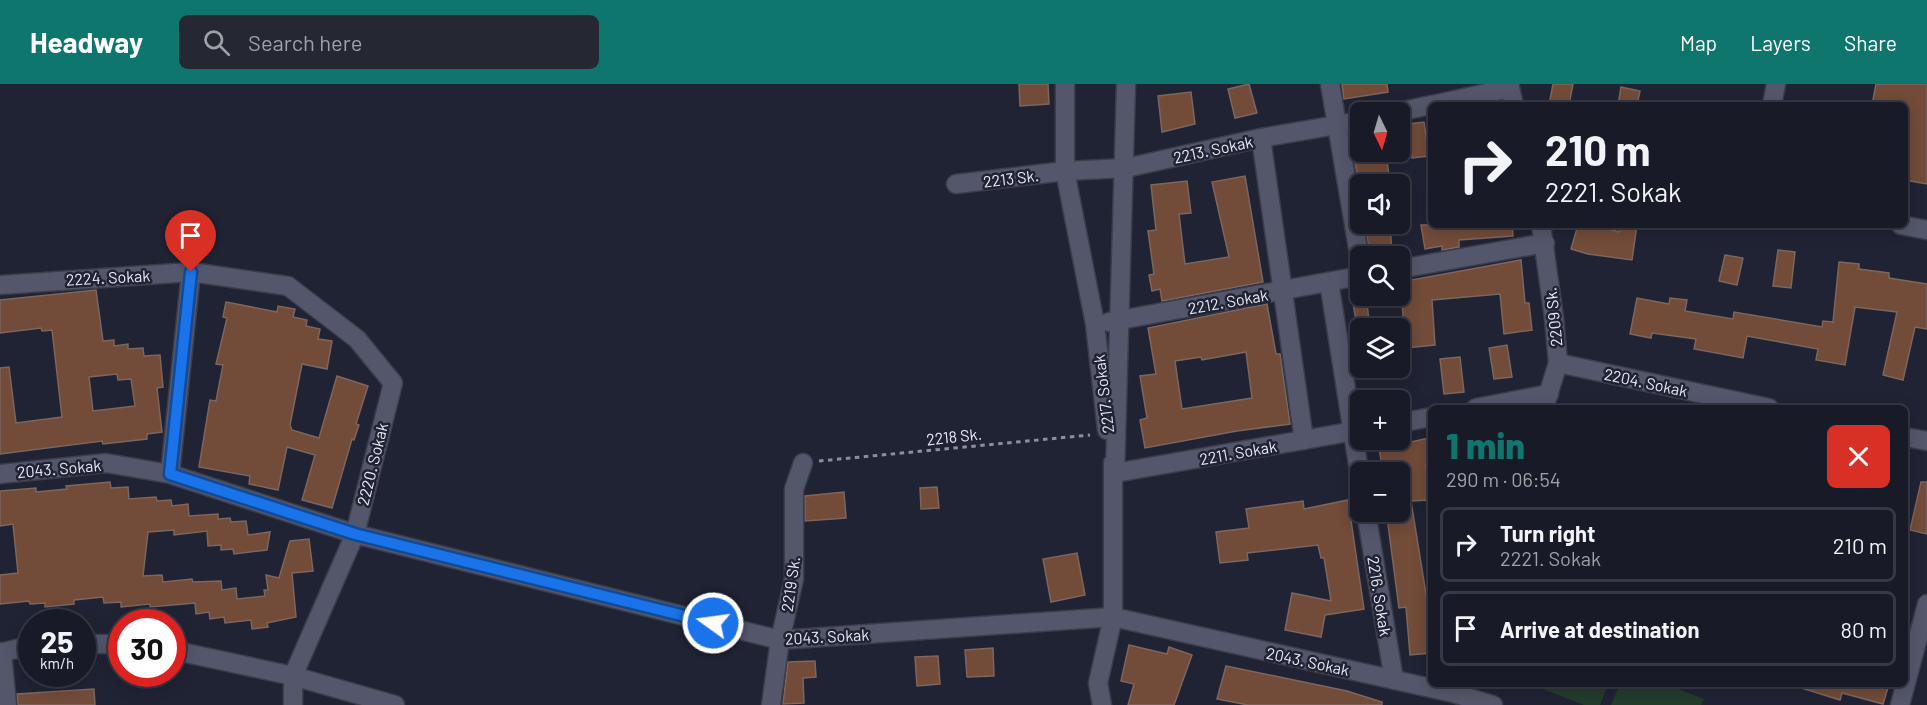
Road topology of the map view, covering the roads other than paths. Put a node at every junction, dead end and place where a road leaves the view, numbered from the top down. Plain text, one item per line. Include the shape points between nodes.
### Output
1 (1065, 84) edge
2 (1126, 84) edge
3 (1330, 84) edge
4 (1776, 84) edge
5 (1511, 92) edge
6 (1450, 102) edge
7 (1773, 102) edge
8 (1428, 106) edge
9 (1410, 110) edge
10 (1350, 123) edge
11 (1336, 126) junction
12 (1261, 138) junction
13 (1126, 168) junction
14 (1065, 171) junction
15 (956, 184) dead end
16 (1908, 226) edge
17 (1542, 228) edge
18 (1927, 230) edge
19 (1545, 243) junction
20 (1357, 246) edge
21 (1410, 267) edge
22 (191, 272) junction
23 (1350, 278) edge
24 (1329, 282) junction
25 (0, 285) edge
26 (1281, 292) junction
27 (1119, 321) junction
28 (1095, 324) junction
29 (1558, 363) junction
30 (393, 383) joint
31 (1350, 394) edge
32 (1546, 401) edge
33 (1506, 405) edge
34 (1755, 405) edge
35 (1428, 418) edge
36 (1410, 421) edge
37 (1350, 432) edge
38 (1908, 438) edge
39 (1304, 440) junction
40 (1927, 441) edge
41 (803, 463) road end
42 (1115, 473) junction
43 (0, 474) edge
44 (170, 474) junction
45 (1368, 522) edge
46 (355, 534) junction
47 (1927, 604) edge
48 (1113, 617) junction
49 (1912, 624) edge
50 (780, 640) junction
51 (1921, 646) edge
52 (18, 648) edge
53 (1, 652) edge
54 (186, 653) edge
55 (293, 676) junction
56 (1394, 680) junction
57 (1908, 683) edge
58 (1906, 687) edge
59 (1454, 694) edge
60 (7, 705) edge
61 (293, 705) edge
62 (395, 705) edge
63 (771, 705) edge
64 (1102, 705) edge
65 (1492, 705) edge
66 (1900, 705) edge

1 - 14 street, 2217. Sokak
2 - 13 street
3 - 11 street
4 - 7 street
5 - 6 street
8 - 9 street
10 - 11 street, 2213. Sokak
11 - 12 street, 2213. Sokak
11 - 20 street
12 - 13 street, 2213. Sokak
12 - 26 street
13 - 14 street, 2213. Sokak
13 - 27 street
14 - 15 street, 2213 Sk.
14 - 28 street, 2217. Sokak
16 - 18 street
17 - 19 street, 2209 Sk.
19 - 21 street
19 - 29 street, 2209 Sk.
22 - 25 street, 2224. Sokak
22 - 30 street, 2224. Sokak via 288,286 357,339
22 - 44 street
23 - 24 street, 2212. Sokak
24 - 26 street, 2212. Sokak
24 - 31 street
26 - 27 street, 2212. Sokak
26 - 39 street
27 - 28 street, 2212. Sokak
27 - 42 street
28 - 42 street, 2217. Sokak
29 - 32 street, 2209 Sk.
29 - 34 street, 2204. Sokak
30 - 46 street, 2220. Sokak
32 - 33 street
35 - 36 street
37 - 39 street, 2211. Sokak
38 - 40 street
39 - 42 street, 2211. Sokak
41 - 50 street, 2219 Sk. via 794,489 794,579
42 - 48 street, 2217. Sokak
43 - 44 street, 2043. Sokak via 106,463
44 - 46 street, 2043. Sokak
45 - 56 street, 2216. Sokak
46 - 50 street, 2043. Sokak
46 - 55 street, 2220. Sokak
47 - 49 street
48 - 50 street, 2043. Sokak
48 - 56 street, 2043. Sokak
48 - 64 street, 2217. Sokak via 1098,683
49 - 51 street
50 - 63 street, 2219 Sk.
51 - 57 street
52 - 53 street
53 - 60 street
54 - 55 street
55 - 61 street
55 - 62 street
56 - 59 street, 2043. Sokak
58 - 66 street
59 - 65 street, 2043. Sokak

